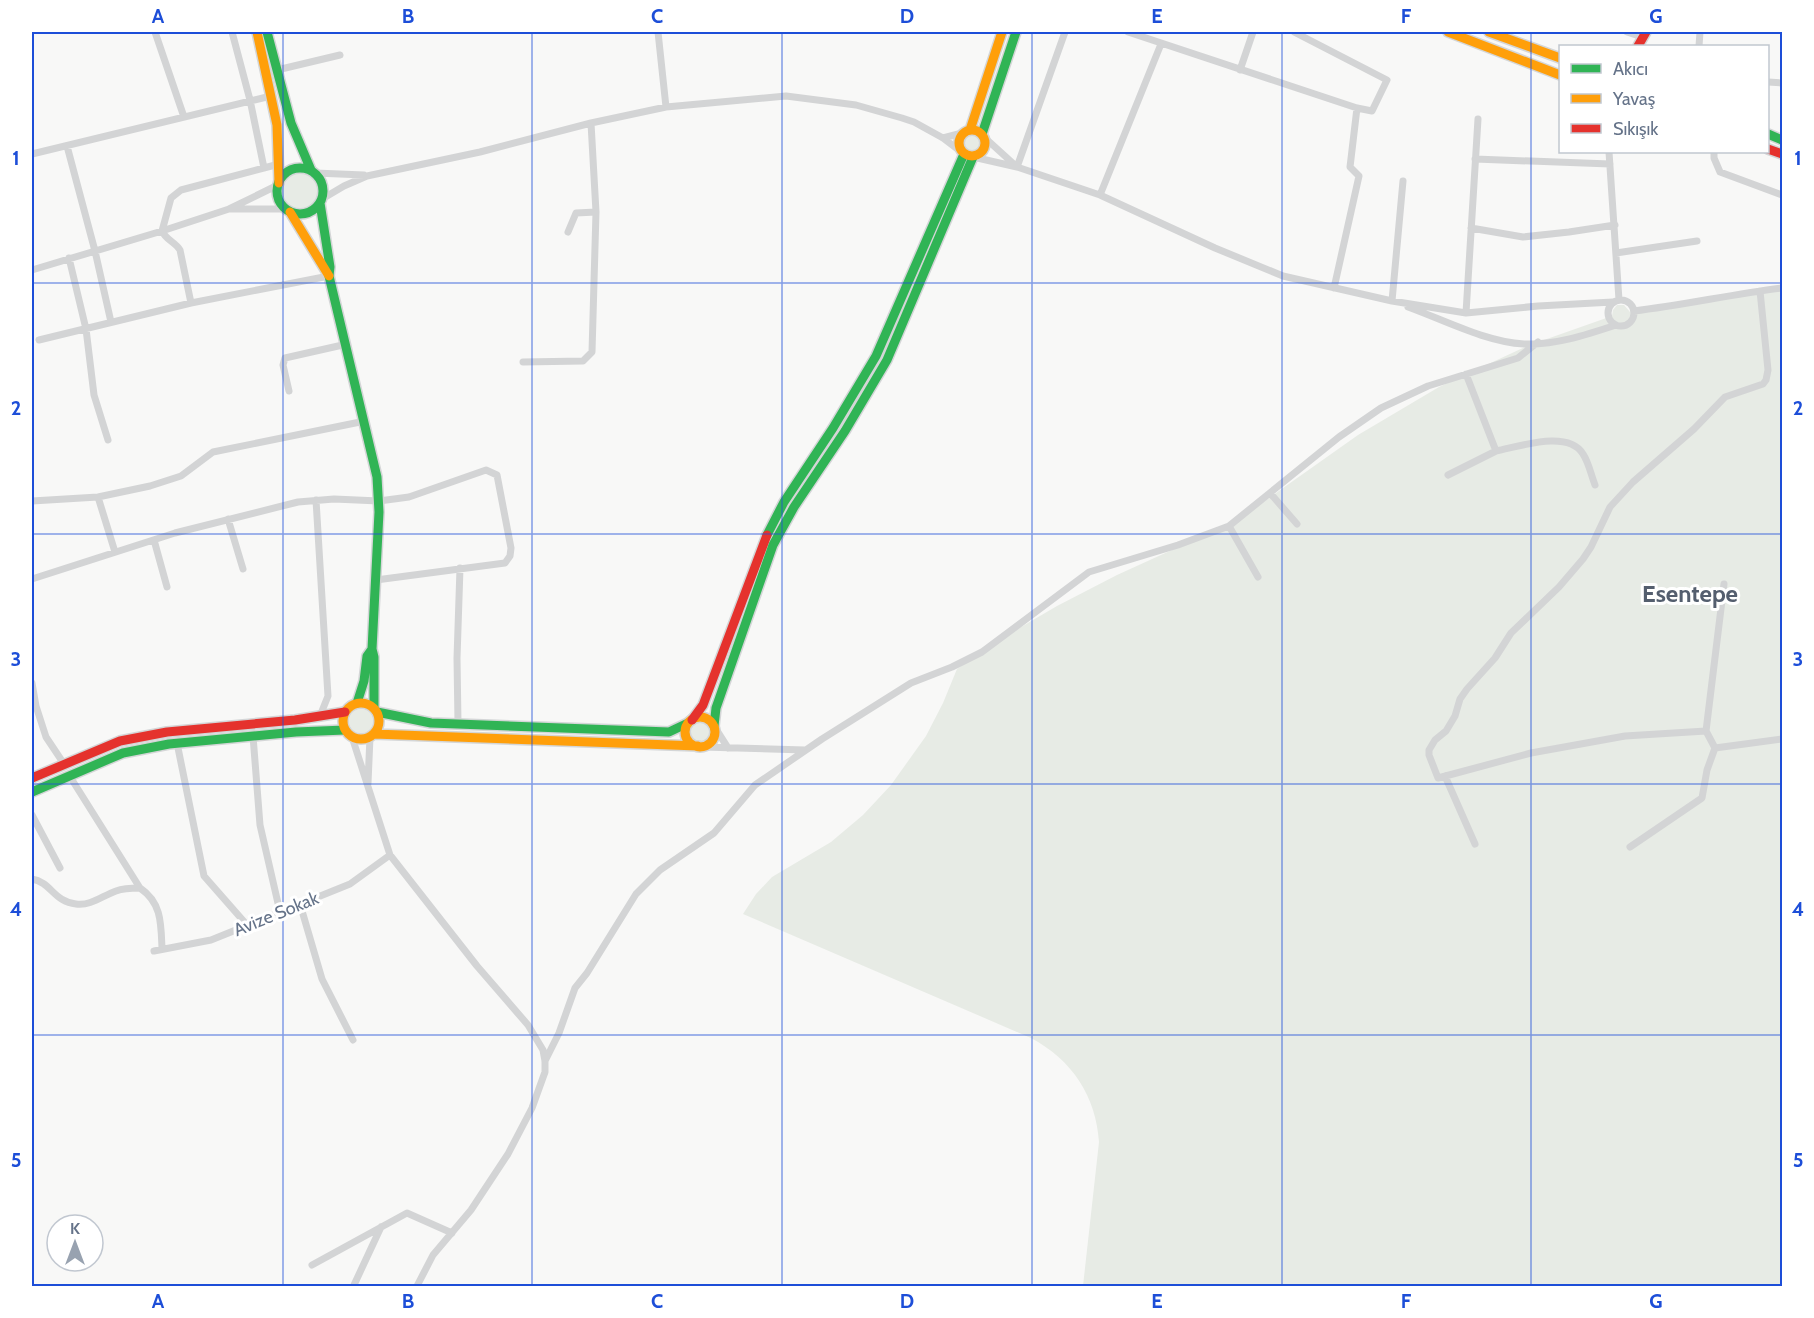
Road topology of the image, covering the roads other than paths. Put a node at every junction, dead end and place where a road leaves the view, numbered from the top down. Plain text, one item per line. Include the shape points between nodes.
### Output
1 (155, 32) edge
2 (232, 32) edge
3 (257, 32) edge
4 (267, 32) edge
5 (658, 32) edge
6 (1002, 32) edge
7 (1016, 32) edge
8 (1065, 32) edge
9 (1128, 32) edge
10 (1253, 32) edge
11 (1294, 32) edge
12 (1448, 32) edge
13 (1490, 32) edge
14 (1628, 32) edge
15 (1642, 38) edge
16 (1161, 44) junction
17 (340, 55) dead end
18 (1559, 58) edge
19 (277, 70) junction
20 (1240, 70) junction
21 (1559, 75) edge
22 (271, 96) junction
23 (250, 100) junction
24 (666, 107) junction
25 (1356, 108) junction
26 (184, 117) junction
27 (1478, 119) dead end
28 (591, 123) junction
29 (968, 131) junction
30 (983, 136) junction
31 (943, 138) junction
32 (66, 146) junction
33 (1609, 153) edge
34 (1714, 153) edge
35 (32, 154) edge
36 (969, 155) junction
37 (1476, 159) junction
38 (279, 164) junction
39 (1610, 164) junction
40 (1017, 167) junction
41 (264, 168) junction
42 (313, 171) junction
43 (367, 176) junction
44 (1403, 181) dead end
45 (278, 184) junction
46 (1100, 195) junction
47 (1782, 195) edge
48 (321, 201) junction
49 (229, 209) junction
50 (288, 210) junction
51 (596, 212) junction
52 (1615, 225) junction
53 (1471, 228) junction
54 (162, 231) junction
55 (568, 232) dead end
56 (1696, 241) dead end
57 (95, 251) junction
58 (1616, 253) junction
59 (69, 258) junction
60 (32, 270) edge
61 (329, 276) junction
62 (1334, 288) junction
63 (1782, 288) edge
64 (1760, 291) junction
65 (1392, 301) junction
66 (1616, 301) junction
67 (192, 303) junction
68 (1634, 311) junction
69 (1466, 313) junction
70 (111, 322) junction
71 (1616, 325) junction
72 (86, 328) junction
73 (39, 340) dead end
74 (1538, 342) junction
75 (347, 344) junction
76 (523, 362) dead end
77 (1466, 374) junction
78 (289, 391) dead end
79 (365, 421) junction
80 (108, 440) dead end
81 (1496, 451) junction
82 (1448, 475) dead end
83 (1595, 485) dead end
84 (1270, 493) junction
85 (98, 497) junction
86 (316, 500) junction
87 (32, 501) edge
88 (379, 501) junction
89 (228, 519) junction
90 (1297, 524) dead end
91 (1229, 526) junction
92 (154, 540) junction
93 (115, 552) junction
94 (460, 568) junction
95 (243, 569) dead end
96 (1258, 578) dead end
97 (32, 579) edge
98 (376, 580) junction
99 (1724, 584) dead end
100 (167, 587) dead end
101 (372, 650) junction
102 (32, 683) edge
103 (357, 703) junction
104 (376, 710) junction
105 (345, 712) junction
106 (320, 716) junction
107 (690, 721) junction
108 (458, 723) junction
109 (714, 726) junction
110 (1706, 731) junction
111 (349, 733) junction
112 (372, 735) junction
113 (253, 736) junction
114 (1782, 739) edge
115 (177, 743) junction
116 (700, 747) junction
117 (728, 748) junction
118 (1715, 748) junction
119 (805, 750) junction
120 (64, 764) junction
121 (69, 775) junction
122 (1445, 776) junction
123 (32, 778) edge
124 (368, 789) junction
125 (32, 792) edge
126 (32, 815) edge
127 (1475, 844) dead end
128 (1630, 847) dead end
129 (390, 855) junction
130 (60, 868) dead end
131 (32, 879) edge
132 (140, 888) junction
133 (300, 904) junction
134 (280, 912) junction
135 (247, 925) junction
136 (353, 1040) dead end
137 (545, 1061) junction
138 (381, 1227) junction
139 (452, 1233) junction
140 (312, 1265) dead end
141 (354, 1285) dead end
142 (417, 1287) edge

1 - 26 street
2 - 23 street
3 - 22 street
4 - 19 street
5 - 24 street
6 - 29 street
7 - 30 street
8 - 40 street
9 - 16 street
10 - 20 street
11 - 25 street via 1387,80 1372,111
12 - 21 street
13 - 18 street
14 - 15 street
16 - 20 street
16 - 46 street
17 - 19 street
19 - 42 street via 291,123
20 - 25 street
22 - 23 street
22 - 38 street
23 - 26 street
23 - 41 street
24 - 28 street
24 - 31 street via 786,96 820,99 902,118
25 - 62 street via 1350,167 1359,176
26 - 32 street
27 - 37 street
28 - 43 street via 480,153
28 - 51 street
29 - 30 street via 978,131
29 - 31 street
29 - 36 street via 959,142
30 - 36 street via 984,150
30 - 40 street
31 - 36 street
32 - 35 street
32 - 57 street
33 - 39 street
34 - 47 street via 1720,172
36 - 40 street
36 - 107 street via 876,356 769,529 703,705
36 - 109 street via 887,360 773,545 716,708
37 - 39 street
37 - 53 street
38 - 41 street
38 - 45 street
39 - 52 street
40 - 46 street
41 - 54 street via 175,193
42 - 43 street
42 - 45 street via 292,170
42 - 48 street via 323,184
43 - 48 street
44 - 65 street
45 - 49 street
45 - 50 street via 278,197
46 - 62 street via 1283,276
48 - 50 street via 309,212
48 - 61 street
49 - 50 street
49 - 54 street
50 - 61 street
51 - 55 street via 576,213
51 - 76 street via 590,356 582,361
52 - 53 street via 1523,237
52 - 58 street
53 - 69 street
54 - 57 street
54 - 67 street via 180,250
56 - 58 street
57 - 59 street
57 - 70 street
58 - 66 street
59 - 60 street
59 - 72 street
61 - 67 street
61 - 75 street
62 - 65 street
63 - 64 street
64 - 68 street
64 - 122 street via 1766,380 1758,387 1725,397 1610,507 1583,559 1511,633 1460,699 1446,731 1431,745 1429,755 1438,778
65 - 69 street
65 - 74 street via 1485,336 1524,344
66 - 68 street via 1629,302
66 - 69 street
66 - 71 street via 1607,315
67 - 70 street
68 - 71 street via 1629,324
70 - 72 street
71 - 74 street via 1571,340
72 - 73 street
72 - 80 street via 94,395
74 - 77 street via 1518,358
75 - 78 street via 285,358
75 - 79 street
77 - 81 street
77 - 84 street via 1381,408
79 - 85 street via 213,452 181,476
79 - 88 street
81 - 82 street
81 - 83 street via 1546,441 1565,443 1582,453
84 - 90 street
84 - 91 street
85 - 87 street
85 - 93 street
86 - 88 street
86 - 89 street
86 - 106 street via 328,696
88 - 94 street via 419,495 486,470 494,472 499,479 510,556 505,563
88 - 98 street
89 - 92 street
89 - 95 street
91 - 96 street
91 - 119 street via 1089,572 982,652 911,683
92 - 93 street
92 - 100 street
93 - 97 street
94 - 98 street
94 - 108 street
98 - 101 street
99 - 110 street
101 - 103 street
101 - 104 street
102 - 120 street via 46,737
103 - 104 street via 366,703
103 - 105 street
104 - 108 street via 418,722
104 - 112 street via 379,726
105 - 106 street
105 - 111 street via 343,721
106 - 120 street via 167,732 120,741
107 - 108 street via 669,732
107 - 109 street via 705,718
107 - 116 street via 686,737
109 - 116 street via 713,739
109 - 117 street
110 - 118 street
110 - 122 street via 1625,736 1531,753
111 - 112 street via 361,739
111 - 113 street
111 - 124 street
112 - 116 street
112 - 124 street
113 - 115 street
113 - 134 street via 260,825
114 - 118 street
115 - 121 street via 123,753
115 - 135 street via 204,876
116 - 117 street
117 - 119 street
118 - 128 street via 1702,798
119 - 137 street via 755,785 714,833 660,870 636,894 574,988
120 - 123 street
121 - 125 street
121 - 132 street
122 - 127 street
124 - 129 street
126 - 130 street
129 - 133 street, Avize Sokak via 350,884
129 - 137 street via 528,1025
131 - 132 street via 42,882 64,902 78,904
132 - 135 street, Avize Sokak via 149,894 160,913 158,950 211,940
133 - 134 street, Avize Sokak
133 - 136 street via 322,980
134 - 135 street, Avize Sokak
137 - 139 street via 532,1108 508,1154
138 - 139 street via 407,1213
138 - 140 street
138 - 141 street
139 - 142 street via 433,1255

